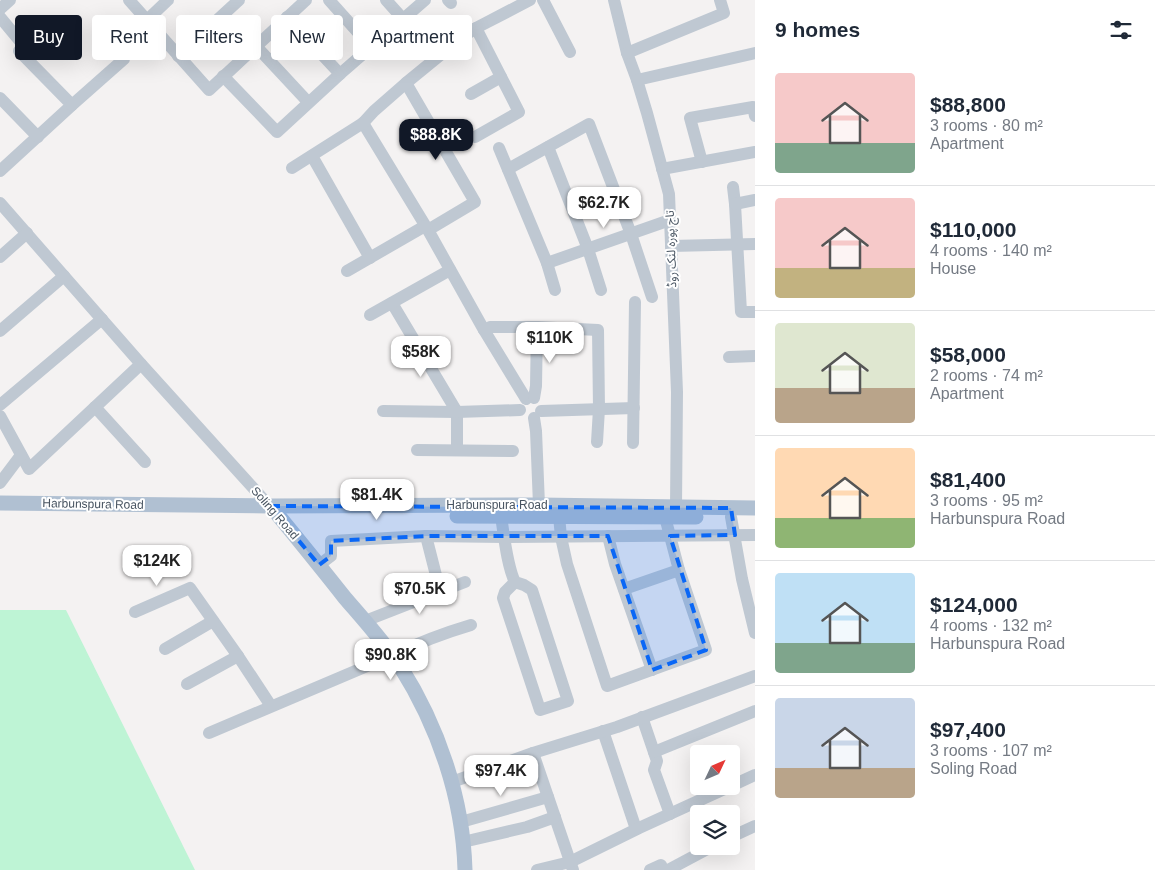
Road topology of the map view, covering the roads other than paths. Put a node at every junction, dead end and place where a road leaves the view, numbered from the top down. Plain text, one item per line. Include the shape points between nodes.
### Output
1 (10, 0) edge
2 (128, 0) edge
3 (168, 0) edge
4 (239, 0) edge
5 (306, 0) edge
6 (329, 0) edge
7 (386, 0) edge
8 (425, 0) edge
9 (530, 0) edge
10 (543, 0) edge
11 (614, 0) edge
12 (720, 0) edge
13 (0, 9) edge
14 (142, 15) edge
15 (152, 15) edge
16 (223, 15) edge
17 (290, 15) edge
18 (399, 15) edge
19 (408, 15) edge
20 (0, 17) edge
21 (353, 27) edge
22 (476, 28) junction
23 (271, 32) edge
24 (261, 41) edge
25 (166, 42) edge
26 (261, 51) edge
27 (570, 52) dead end
28 (627, 53) junction
29 (176, 54) edge
30 (755, 54) edge
31 (123, 60) edge
32 (182, 60) edge
33 (241, 60) edge
34 (327, 60) edge
35 (356, 60) edge
36 (340, 74) junction
37 (224, 76) junction
38 (501, 77) junction
39 (637, 80) junction
40 (406, 83) junction
41 (471, 94) dead end
42 (0, 98) edge
43 (308, 102) junction
44 (72, 105) junction
45 (755, 116) edge
46 (363, 123) junction
47 (38, 137) junction
48 (475, 137) dead end
49 (548, 147) junction
50 (499, 148) dead end
51 (755, 152) edge
52 (312, 156) junction
53 (702, 162) junction
54 (292, 168) dead end
55 (508, 169) junction
56 (662, 169) junction
57 (0, 171) edge
58 (732, 187) dead end
59 (755, 200) edge
60 (0, 203) edge
61 (735, 204) junction
62 (670, 220) junction
63 (426, 228) junction
64 (27, 233) junction
65 (631, 234) junction
66 (755, 244) edge
67 (737, 245) junction
68 (671, 246) junction
69 (588, 249) junction
70 (0, 257) edge
71 (370, 258) junction
72 (547, 263) junction
73 (450, 270) junction
74 (347, 271) dead end
75 (64, 276) junction
76 (555, 290) dead end
77 (601, 290) dead end
78 (652, 297) dead end
79 (634, 302) dead end
80 (392, 303) junction
81 (755, 312) edge
82 (370, 315) dead end
83 (102, 319) junction
84 (538, 327) junction
85 (484, 330) junction
86 (0, 331) edge
87 (755, 356) edge
88 (729, 357) dead end
89 (141, 364) junction
90 (526, 402) junction
91 (0, 406) edge
92 (95, 407) junction
93 (634, 408) junction
94 (599, 410) junction
95 (383, 411) dead end
96 (456, 412) junction
97 (537, 414) junction
98 (0, 416) edge
99 (596, 442) dead end
100 (633, 443) dead end
101 (417, 450) dead end
102 (457, 450) junction
103 (513, 451) dead end
104 (21, 455) junction
105 (145, 462) dead end
106 (0, 483) edge
107 (0, 503) edge
108 (540, 505) junction
109 (755, 508) edge
110 (274, 511) junction
111 (671, 512) junction
112 (731, 512) junction
113 (0, 514) edge
114 (501, 516) junction
115 (559, 516) junction
116 (634, 517) junction
117 (755, 517) edge
118 (735, 535) junction
119 (755, 535) edge
120 (426, 536) junction
121 (608, 536) junction
122 (634, 536) junction
123 (670, 536) junction
124 (504, 537) junction
125 (561, 537) junction
126 (319, 565) junction
127 (679, 570) junction
128 (465, 582) dead end
129 (515, 582) junction
130 (624, 588) junction
131 (440, 591) junction
132 (751, 599) edge
133 (136, 612) dead end
134 (213, 621) junction
135 (365, 621) junction
136 (471, 625) dead end
137 (755, 633) edge
138 (165, 650) dead end
139 (238, 656) junction
140 (393, 656) junction
141 (652, 670) junction
142 (755, 676) edge
143 (187, 684) dead end
144 (271, 706) junction
145 (755, 711) edge
146 (642, 717) junction
147 (603, 731) junction
148 (209, 733) dead end
149 (654, 752) junction
150 (532, 753) junction
151 (755, 775) edge
152 (452, 782) junction
153 (740, 782) edge
154 (711, 795) edge
155 (548, 798) junction
156 (670, 814) junction
157 (555, 817) junction
158 (461, 822) junction
159 (755, 826) edge
160 (636, 829) junction
161 (740, 833) edge
162 (463, 842) junction
163 (696, 855) edge
164 (572, 866) edge
165 (465, 870) edge
166 (537, 870) edge
167 (650, 870) edge
168 (663, 870) edge
169 (668, 870) edge

1 - 13 street
2 - 14 street
3 - 15 street
4 - 16 street
5 - 17 street
6 - 21 street
7 - 18 street
8 - 19 street
9 - 22 street
10 - 27 street
11 - 28 street, تاج پورہ لنک روڈ
12 - 28 street via 724,12
20 - 44 street via 24,46 19,51
22 - 38 street
22 - 40 street
23 - 24 street
25 - 29 street
26 - 43 street
28 - 39 street, تاج پورہ لنک روڈ
30 - 39 street
31 - 44 street
32 - 37 street via 208,90
33 - 37 street
34 - 36 street
35 - 36 street
36 - 43 street
37 - 43 street via 277,132
38 - 41 street
38 - 48 street via 519,112
39 - 56 street, تاج پورہ لنک روڈ
40 - 46 street
40 - 63 street via 475,202
42 - 47 street
44 - 47 street
45 - 53 street via 753,107 690,118
46 - 52 street
46 - 63 street
47 - 57 street
49 - 55 street
49 - 65 street via 589,124
49 - 69 street
50 - 55 street
51 - 53 street
52 - 54 street
52 - 71 street
53 - 56 street
55 - 72 street
56 - 62 street, تاج پورہ لنک روڈ via 669,194
58 - 61 street
59 - 61 street
60 - 64 street, Soling Road
61 - 67 street
62 - 65 street
62 - 68 street, تاج پورہ لنک روڈ
63 - 71 street
63 - 73 street
64 - 70 street
64 - 75 street, Soling Road
65 - 69 street
65 - 78 street
66 - 67 street
67 - 68 street
67 - 81 street via 741,312
68 - 111 street, تاج پورہ لنک روڈ via 677,392
69 - 72 street
69 - 77 street
71 - 74 street
72 - 76 street
73 - 80 street
73 - 85 street
75 - 83 street, Soling Road
75 - 86 street
79 - 93 street
80 - 82 street
80 - 96 street
83 - 89 street, Soling Road
83 - 91 street
84 - 85 street via 490,327
84 - 90 street via 536,386
84 - 94 street via 598,330
85 - 90 street
87 - 88 street
89 - 92 street
89 - 110 street, Soling Road
90 - 96 street
90 - 97 street via 538,401
90 - 97 street via 521,414 529,419
92 - 104 street via 29,469
92 - 105 street
93 - 94 street
93 - 100 street
94 - 97 street
94 - 99 street
95 - 96 street
96 - 102 street
97 - 108 street
98 - 104 street
101 - 102 street
102 - 103 street
104 - 106 street
107 - 110 main road, Harbunspura Road
108 - 110 main road, Harbunspura Road
108 - 111 main road, Harbunspura Road
109 - 112 main road, Harbunspura Road
110 - 113 main road, Harbunspura Road
110 - 114 main road, Harbunspura Road
110 - 126 main road, Soling Road
111 - 112 main road, Harbunspura Road
111 - 116 main road, Harbunspura Road
111 - 123 street, تاج پورہ لنک روڈ
112 - 117 main road, Harbunspura Road
112 - 118 street
114 - 115 main road, Harbunspura Road
114 - 124 street
115 - 116 main road, Harbunspura Road
115 - 125 street
116 - 122 street
118 - 119 street
118 - 123 street
118 - 132 street via 742,579
120 - 124 street
120 - 126 street via 331,541 331,556
120 - 131 street
121 - 122 street
121 - 125 street
121 - 130 street
122 - 123 street
123 - 127 street, تاج پورہ لنک روڈ
124 - 125 street
124 - 129 street
125 - 141 street via 607,686
126 - 135 main road, Soling Road
127 - 130 street
127 - 141 street, تاج پورہ لنک روڈ via 706,650
128 - 131 street
129 - 129 street via 532,590 568,701 540,710 503,598
130 - 141 street
131 - 135 street
132 - 137 street
133 - 134 street via 190,588
134 - 138 street
134 - 139 street
135 - 140 main road, Soling Road
136 - 140 street via 445,632
139 - 143 street
139 - 144 street
140 - 144 street
140 - 152 main road, Soling Road via 409,680 429,722
142 - 146 street
144 - 148 street
145 - 149 street
146 - 147 street
146 - 149 street
147 - 150 street
147 - 160 street
149 - 156 street via 654,770
150 - 152 street
150 - 155 street
151 - 153 street
152 - 158 main road, Soling Road
154 - 156 street
155 - 157 street
155 - 158 street
156 - 160 street
157 - 162 street
157 - 164 street
158 - 162 main road, Soling Road
159 - 161 street
160 - 164 street
162 - 165 main road, Soling Road
163 - 169 street
164 - 166 street
167 - 168 street via 661,865

